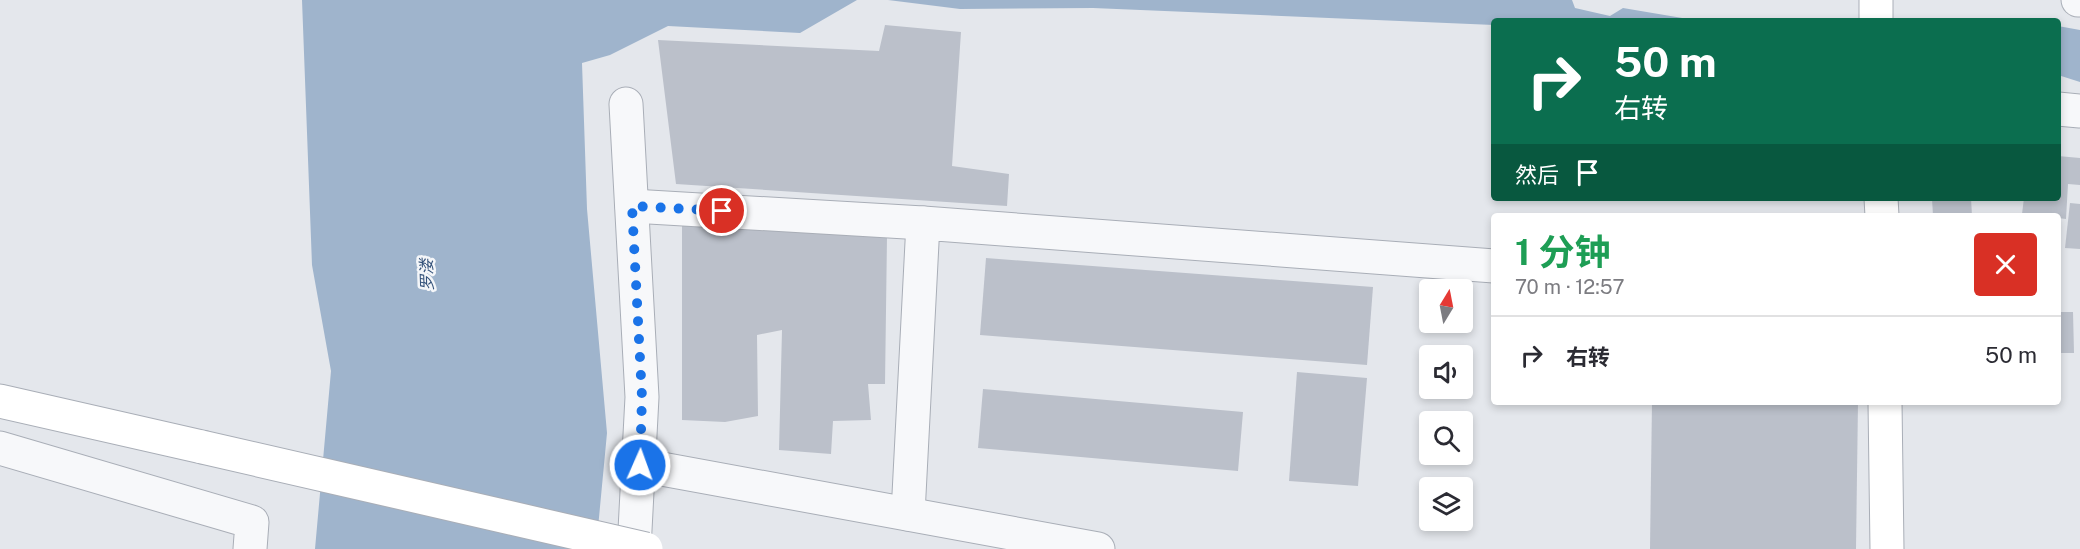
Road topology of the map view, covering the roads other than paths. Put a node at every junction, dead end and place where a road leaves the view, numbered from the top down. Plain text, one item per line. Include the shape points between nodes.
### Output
1 (1876, 0) edge
2 (1876, 18) edge
3 (626, 104) dead end
4 (2061, 109) edge
5 (2080, 111) edge
6 (632, 206) junction
7 (923, 223) junction
8 (1491, 266) edge
9 (0, 401) edge
10 (1885, 405) edge
11 (0, 448) edge
12 (640, 465) junction
13 (908, 514) junction
14 (250, 549) edge
15 (634, 549) edge
16 (646, 549) edge
17 (1098, 549) edge
18 (1887, 549) edge

1 - 2 street
3 - 6 street
4 - 5 street
6 - 7 street
6 - 12 street via 642,397
7 - 8 street
7 - 13 street
9 - 16 street, bridge
10 - 18 street
11 - 14 street via 252,522
12 - 13 street
12 - 15 street
13 - 17 street

